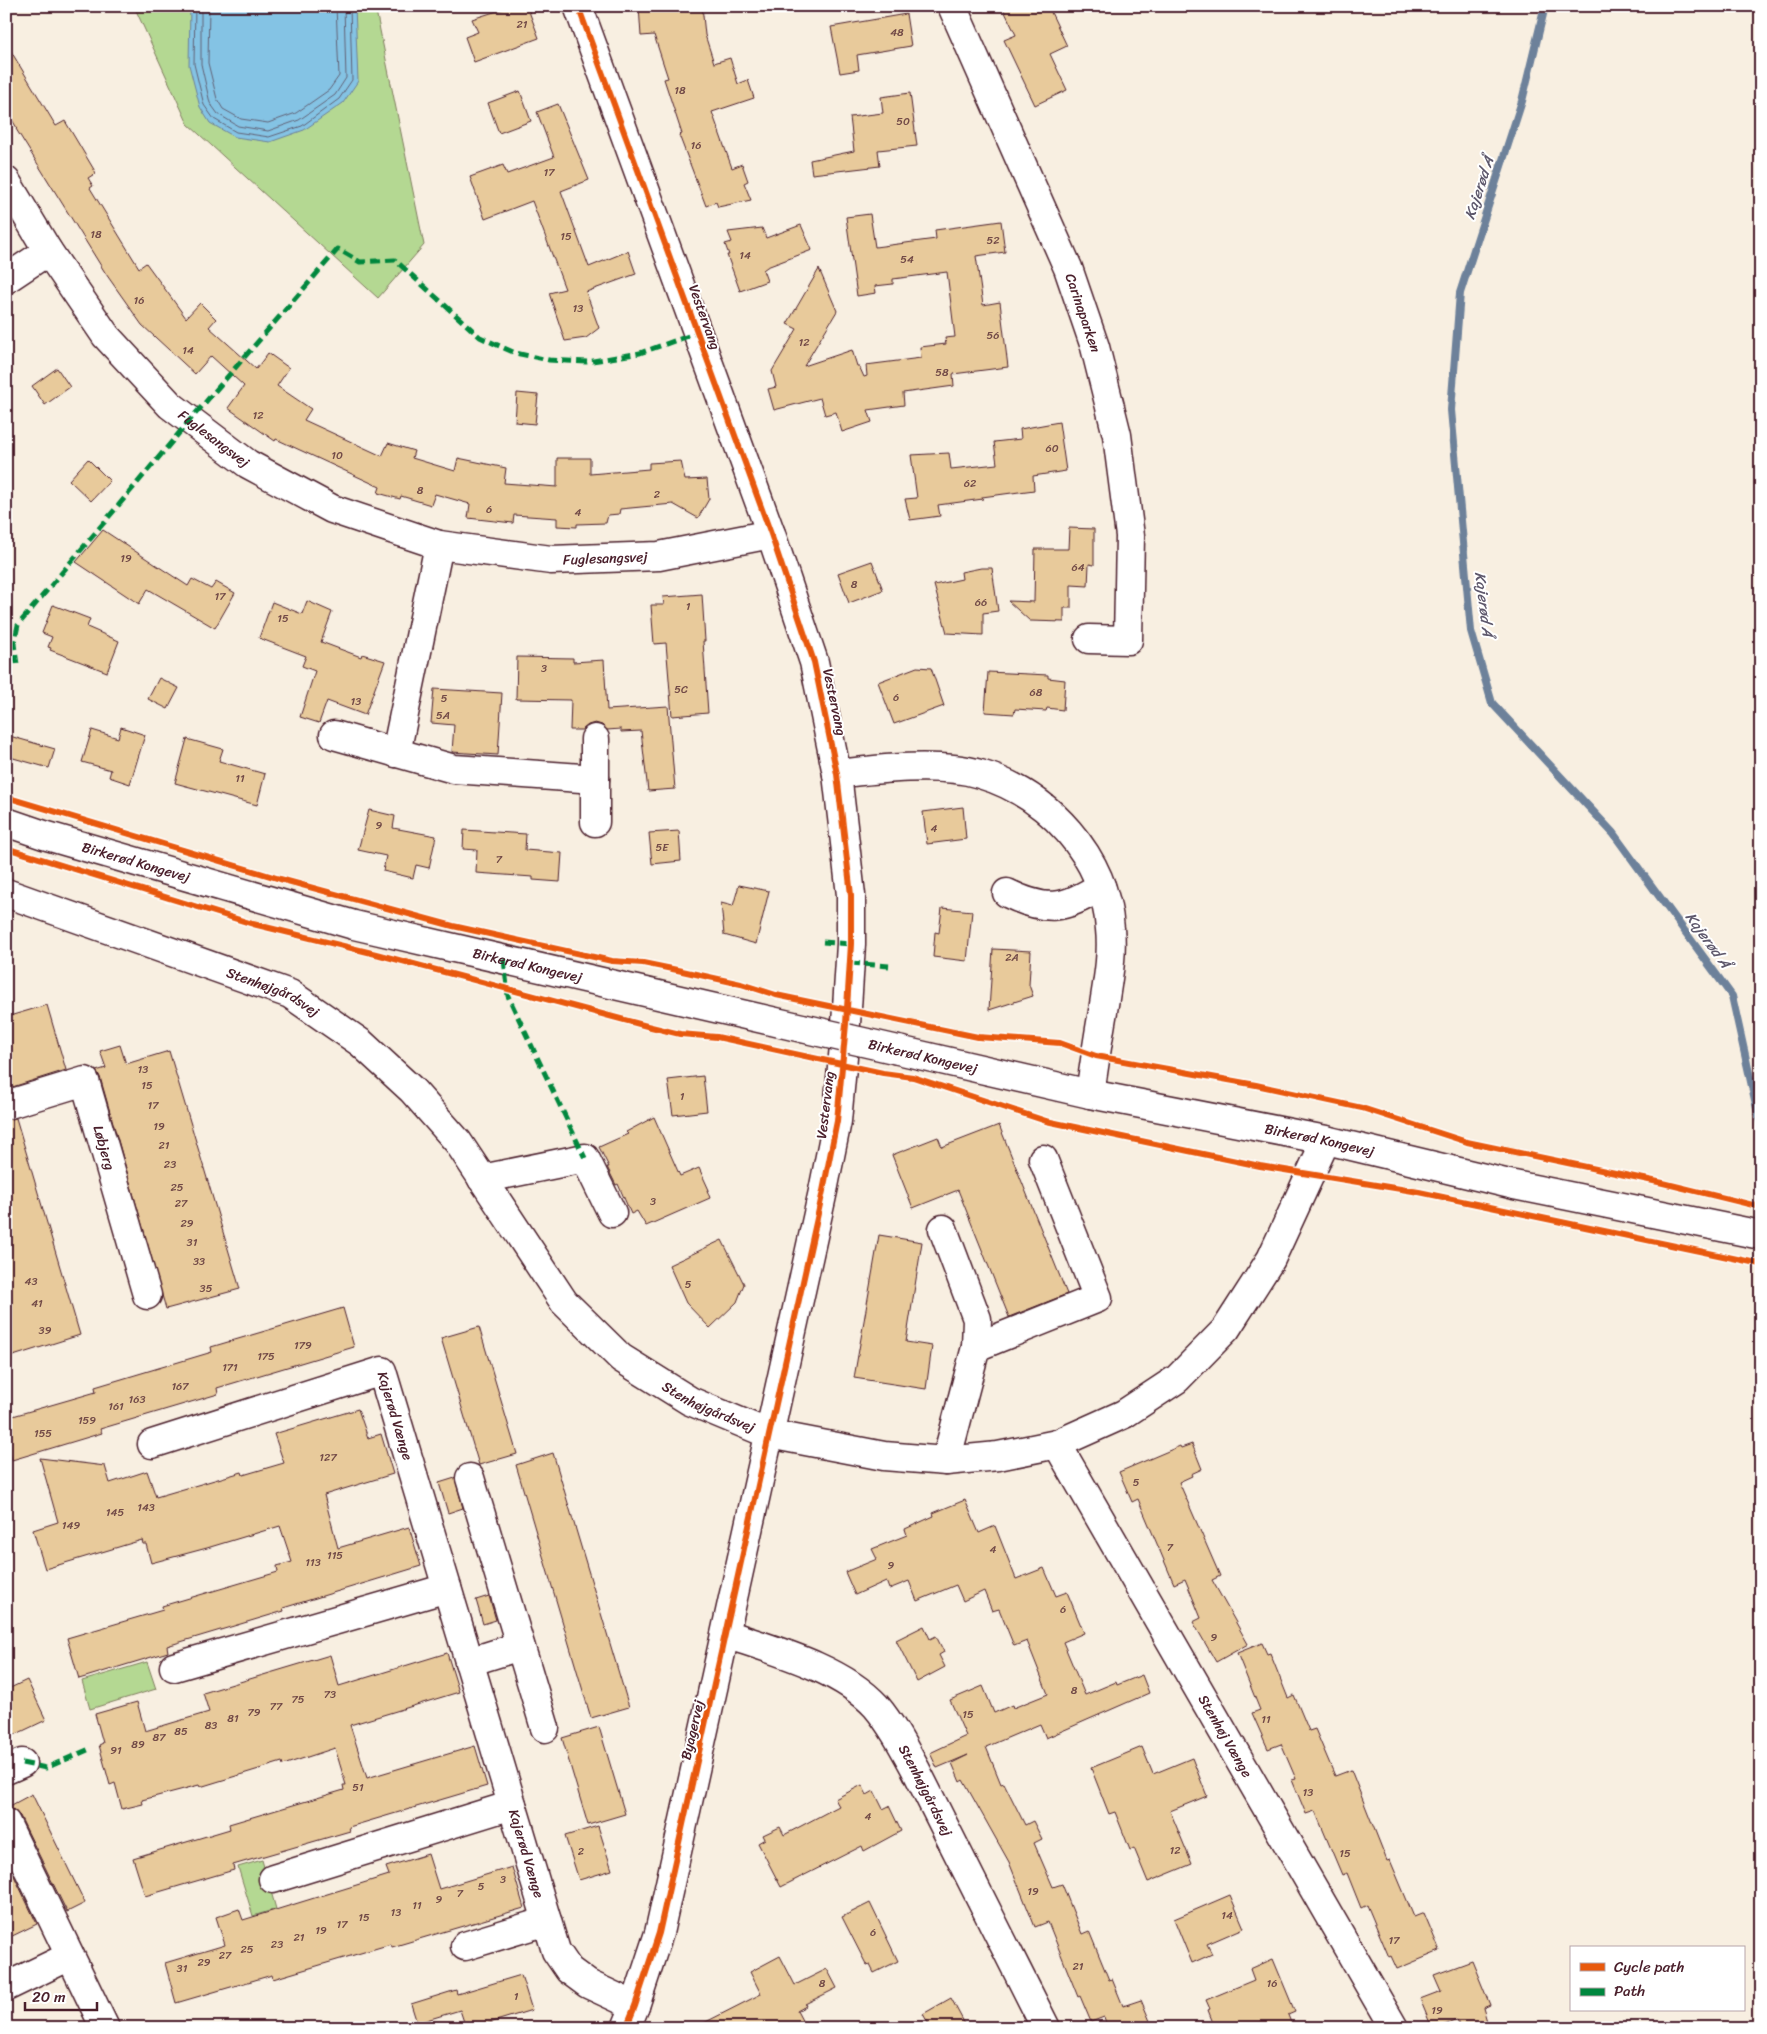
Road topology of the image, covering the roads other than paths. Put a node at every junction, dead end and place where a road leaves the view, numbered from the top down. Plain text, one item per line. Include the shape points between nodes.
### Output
1 (578, 6) edge
2 (952, 6) edge
3 (6, 181) edge
4 (48, 251) junction
5 (6, 279) edge
6 (771, 534) junction
7 (440, 545) junction
8 (1089, 639) dead end
9 (334, 735) dead end
10 (595, 738) dead end
11 (396, 753) junction
12 (837, 774) junction
13 (595, 778) junction
14 (6, 822) edge
15 (595, 822) dead end
16 (1101, 886) junction
17 (1007, 893) dead end
18 (6, 894) edge
19 (1090, 1094) junction
20 (6, 1105) edge
21 (1326, 1140) junction
22 (1043, 1159) dead end
23 (482, 1179) junction
24 (612, 1213) dead end
25 (943, 1229) dead end
26 (1761, 1235) edge
27 (147, 1295) dead end
28 (976, 1347) junction
29 (769, 1434) junction
30 (152, 1444) dead end
31 (1057, 1444) junction
32 (946, 1461) junction
33 (470, 1478) dead end
34 (447, 1588) junction
35 (726, 1634) junction
36 (520, 1646) junction
37 (469, 1662) junction
38 (174, 1667) dead end
39 (545, 1728) dead end
40 (512, 1805) junction
41 (6, 1823) edge
42 (273, 1879) dead end
43 (547, 1920) junction
44 (465, 1946) dead end
45 (70, 1956) junction
46 (6, 1987) edge
47 (631, 2017) edge
48 (105, 2028) edge
49 (1046, 2028) edge
50 (1394, 2028) edge

1 - 6 street, Vestervang
2 - 8 street, Carinaparken via 1068,268 1095,348 1118,435 1130,536 1128,640
3 - 4 street, Fuglesangsvej
4 - 5 street
4 - 7 street, Fuglesangsvej via 106,336 170,405 248,464 332,509
6 - 7 street, Fuglesangsvej via 660,556 551,560
6 - 12 street, Vestervang via 814,662
7 - 11 street
9 - 11 street
10 - 13 street
11 - 13 street via 454,769
12 - 16 street via 936,768 979,774 1019,790 1054,815 1077,841
12 - 29 street, Vestervang via 851,894 846,1024 837,1121
13 - 15 street
14 - 19 street, Birkerød Kongevej, bridge via 354,925
16 - 17 street via 1080,900 1055,906 1030,904
16 - 19 street via 1110,928 1109,971
18 - 23 street, Stenhøjgårdsvej via 290,994 361,1043 412,1090 458,1142
19 - 21 street, Birkerød Kongevej
20 - 27 street, Løbjerg via 85,1081
21 - 26 street, Birkerød Kongevej via 1514,1185
21 - 31 street, Stenhøjgårdsvej via 1271,1259 1226,1329 1177,1379 1124,1414
22 - 28 street via 1098,1298
23 - 24 street via 585,1158
23 - 29 street, Stenhøjgårdsvej via 564,1302 620,1358 690,1402
25 - 28 street via 977,1319
28 - 32 street
29 - 32 street, Stenhøjgårdsvej via 884,1456
29 - 35 street, Byagervej
30 - 34 street, Kajerød Vænge via 382,1371
31 - 32 street, Stenhøjgårdsvej via 998,1456
31 - 50 street, Stenhøj Vænge
33 - 36 street
34 - 37 street, Kajerød Vænge
34 - 38 street
35 - 47 street, Byagervej via 660,1933
35 - 49 street, Stenhøjgårdsvej via 806,1662 850,1684 875,1705 898,1737
36 - 37 street
36 - 39 street
37 - 40 street, Kajerød Vænge
40 - 42 street
40 - 43 street, Kajerød Vænge
41 - 45 street
43 - 44 street
43 - 47 street, Kajerød Vænge via 556,1951 569,1970
45 - 46 street
45 - 48 street

